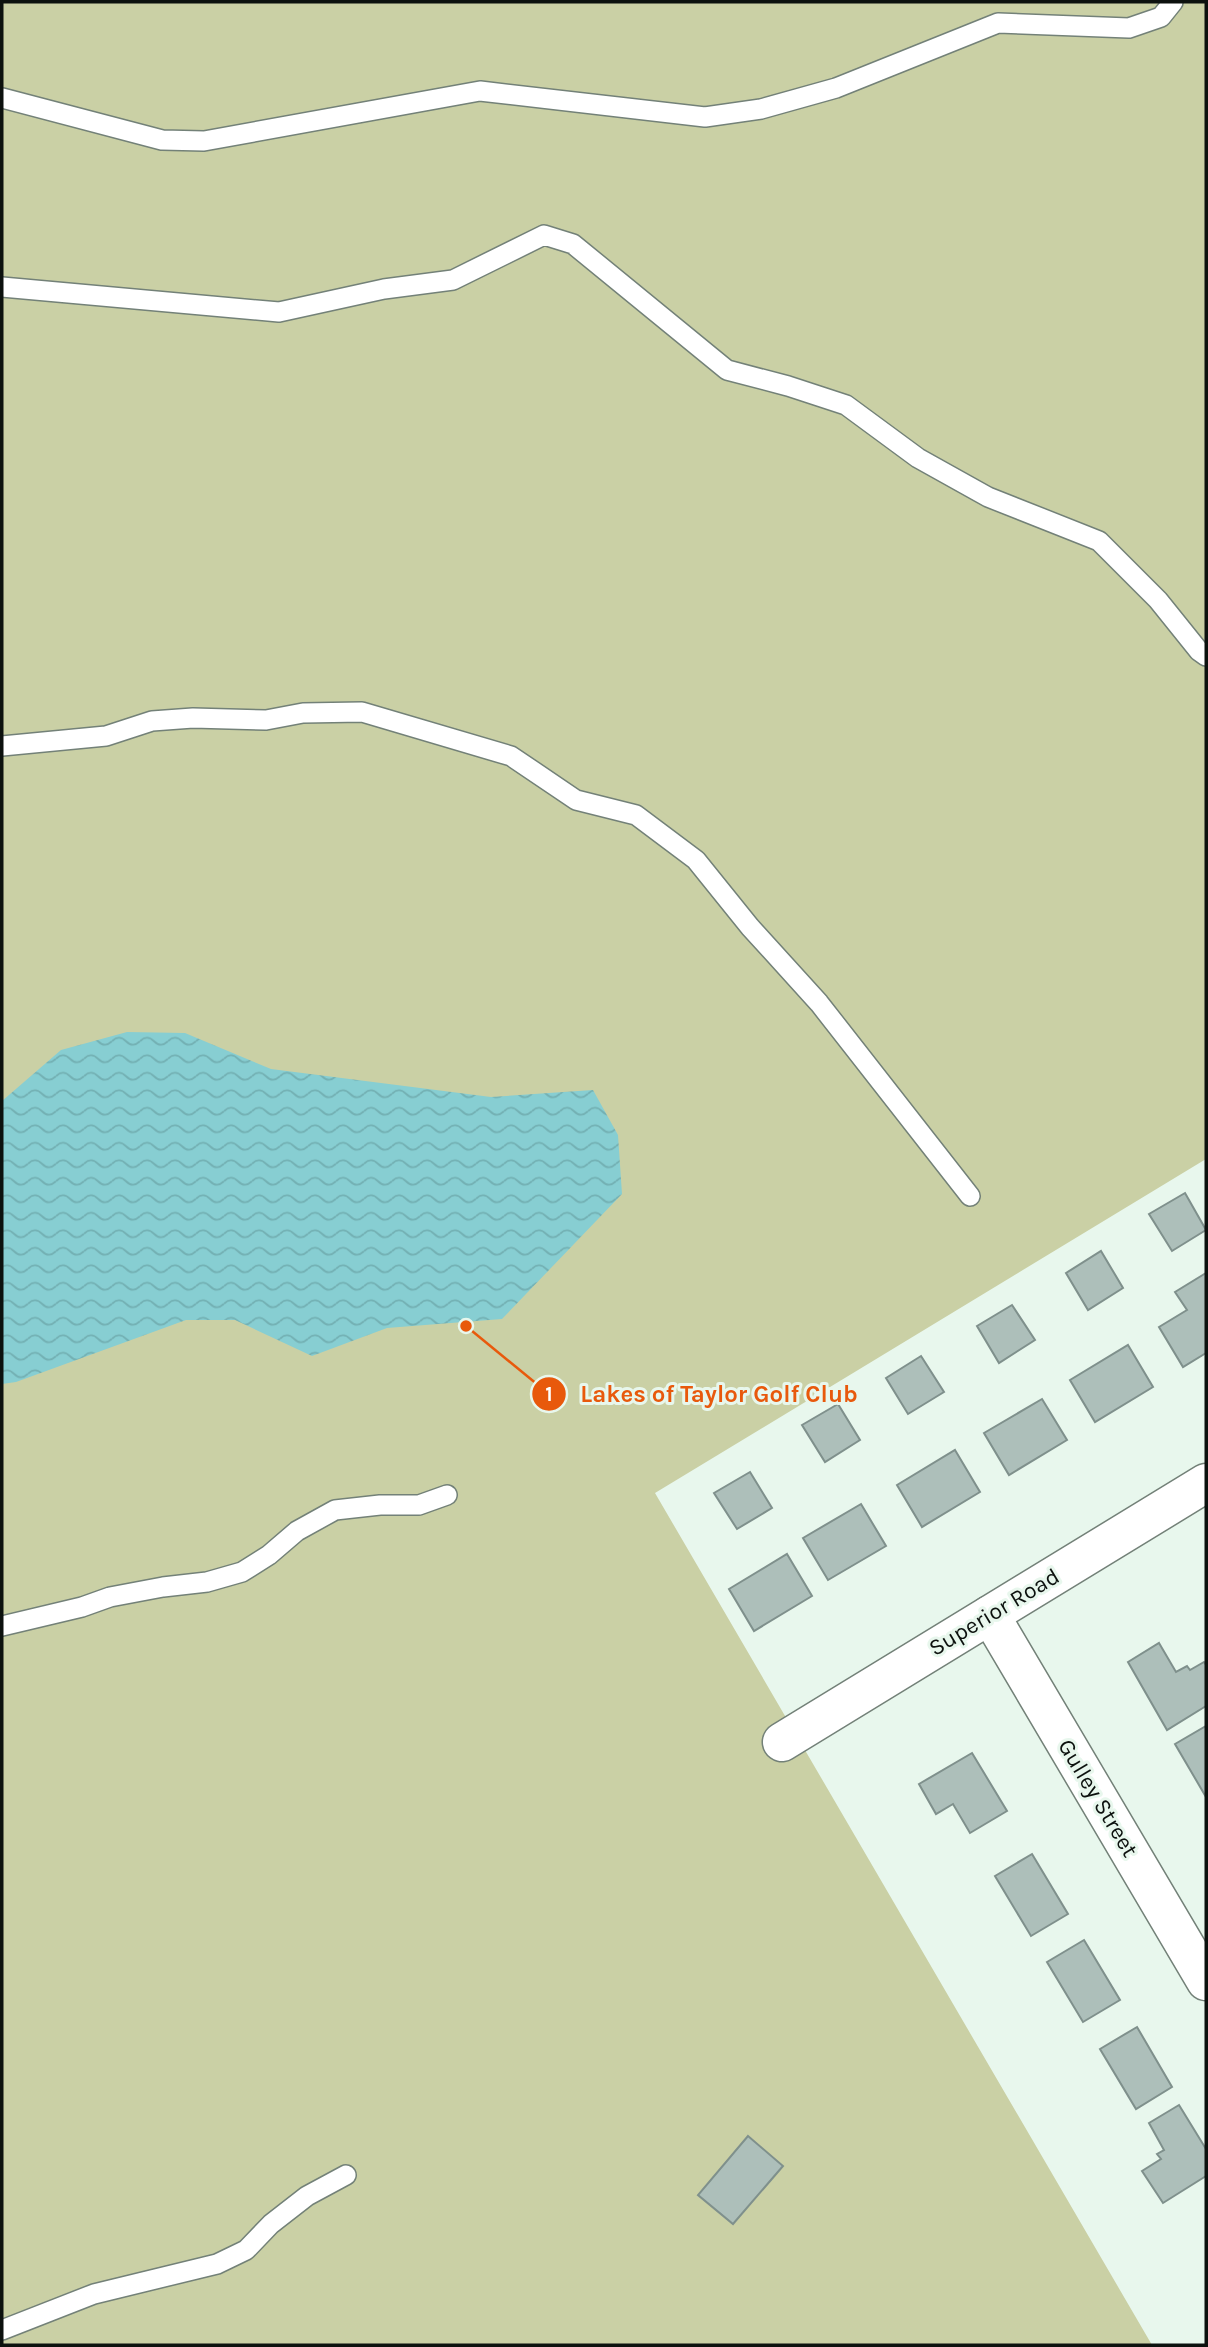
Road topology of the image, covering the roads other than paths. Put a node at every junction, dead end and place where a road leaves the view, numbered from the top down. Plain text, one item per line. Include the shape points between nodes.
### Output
1 (1173, 2) edge
2 (2, 98) edge
3 (2, 287) edge
4 (1206, 656) edge
5 (2, 746) edge
6 (970, 1196) dead end
7 (1206, 1483) edge
8 (447, 1495) dead end
9 (989, 1615) junction
10 (2, 1626) edge
11 (782, 1742) dead end
12 (1206, 1982) edge
13 (346, 2175) dead end
14 (2, 2330) edge

1 - 2 lane via 1161,17 1129,28 998,23 836,88 761,109 705,117 480,91 204,141 162,140
3 - 4 lane via 279,312 384,289 453,280 544,234 573,244 727,370 846,405 918,458 988,497 1099,541
5 - 6 lane via 106,736 152,721 362,712 511,755 576,800 636,815 696,860 819,1003
7 - 9 street, Superior Road
8 - 10 lane via 419,1505 335,1510 297,1531 242,1572 110,1597
9 - 11 street, Superior Road
9 - 12 street, Gulley Street
13 - 14 lane via 307,2196 246,2250 217,2264 83,2298

